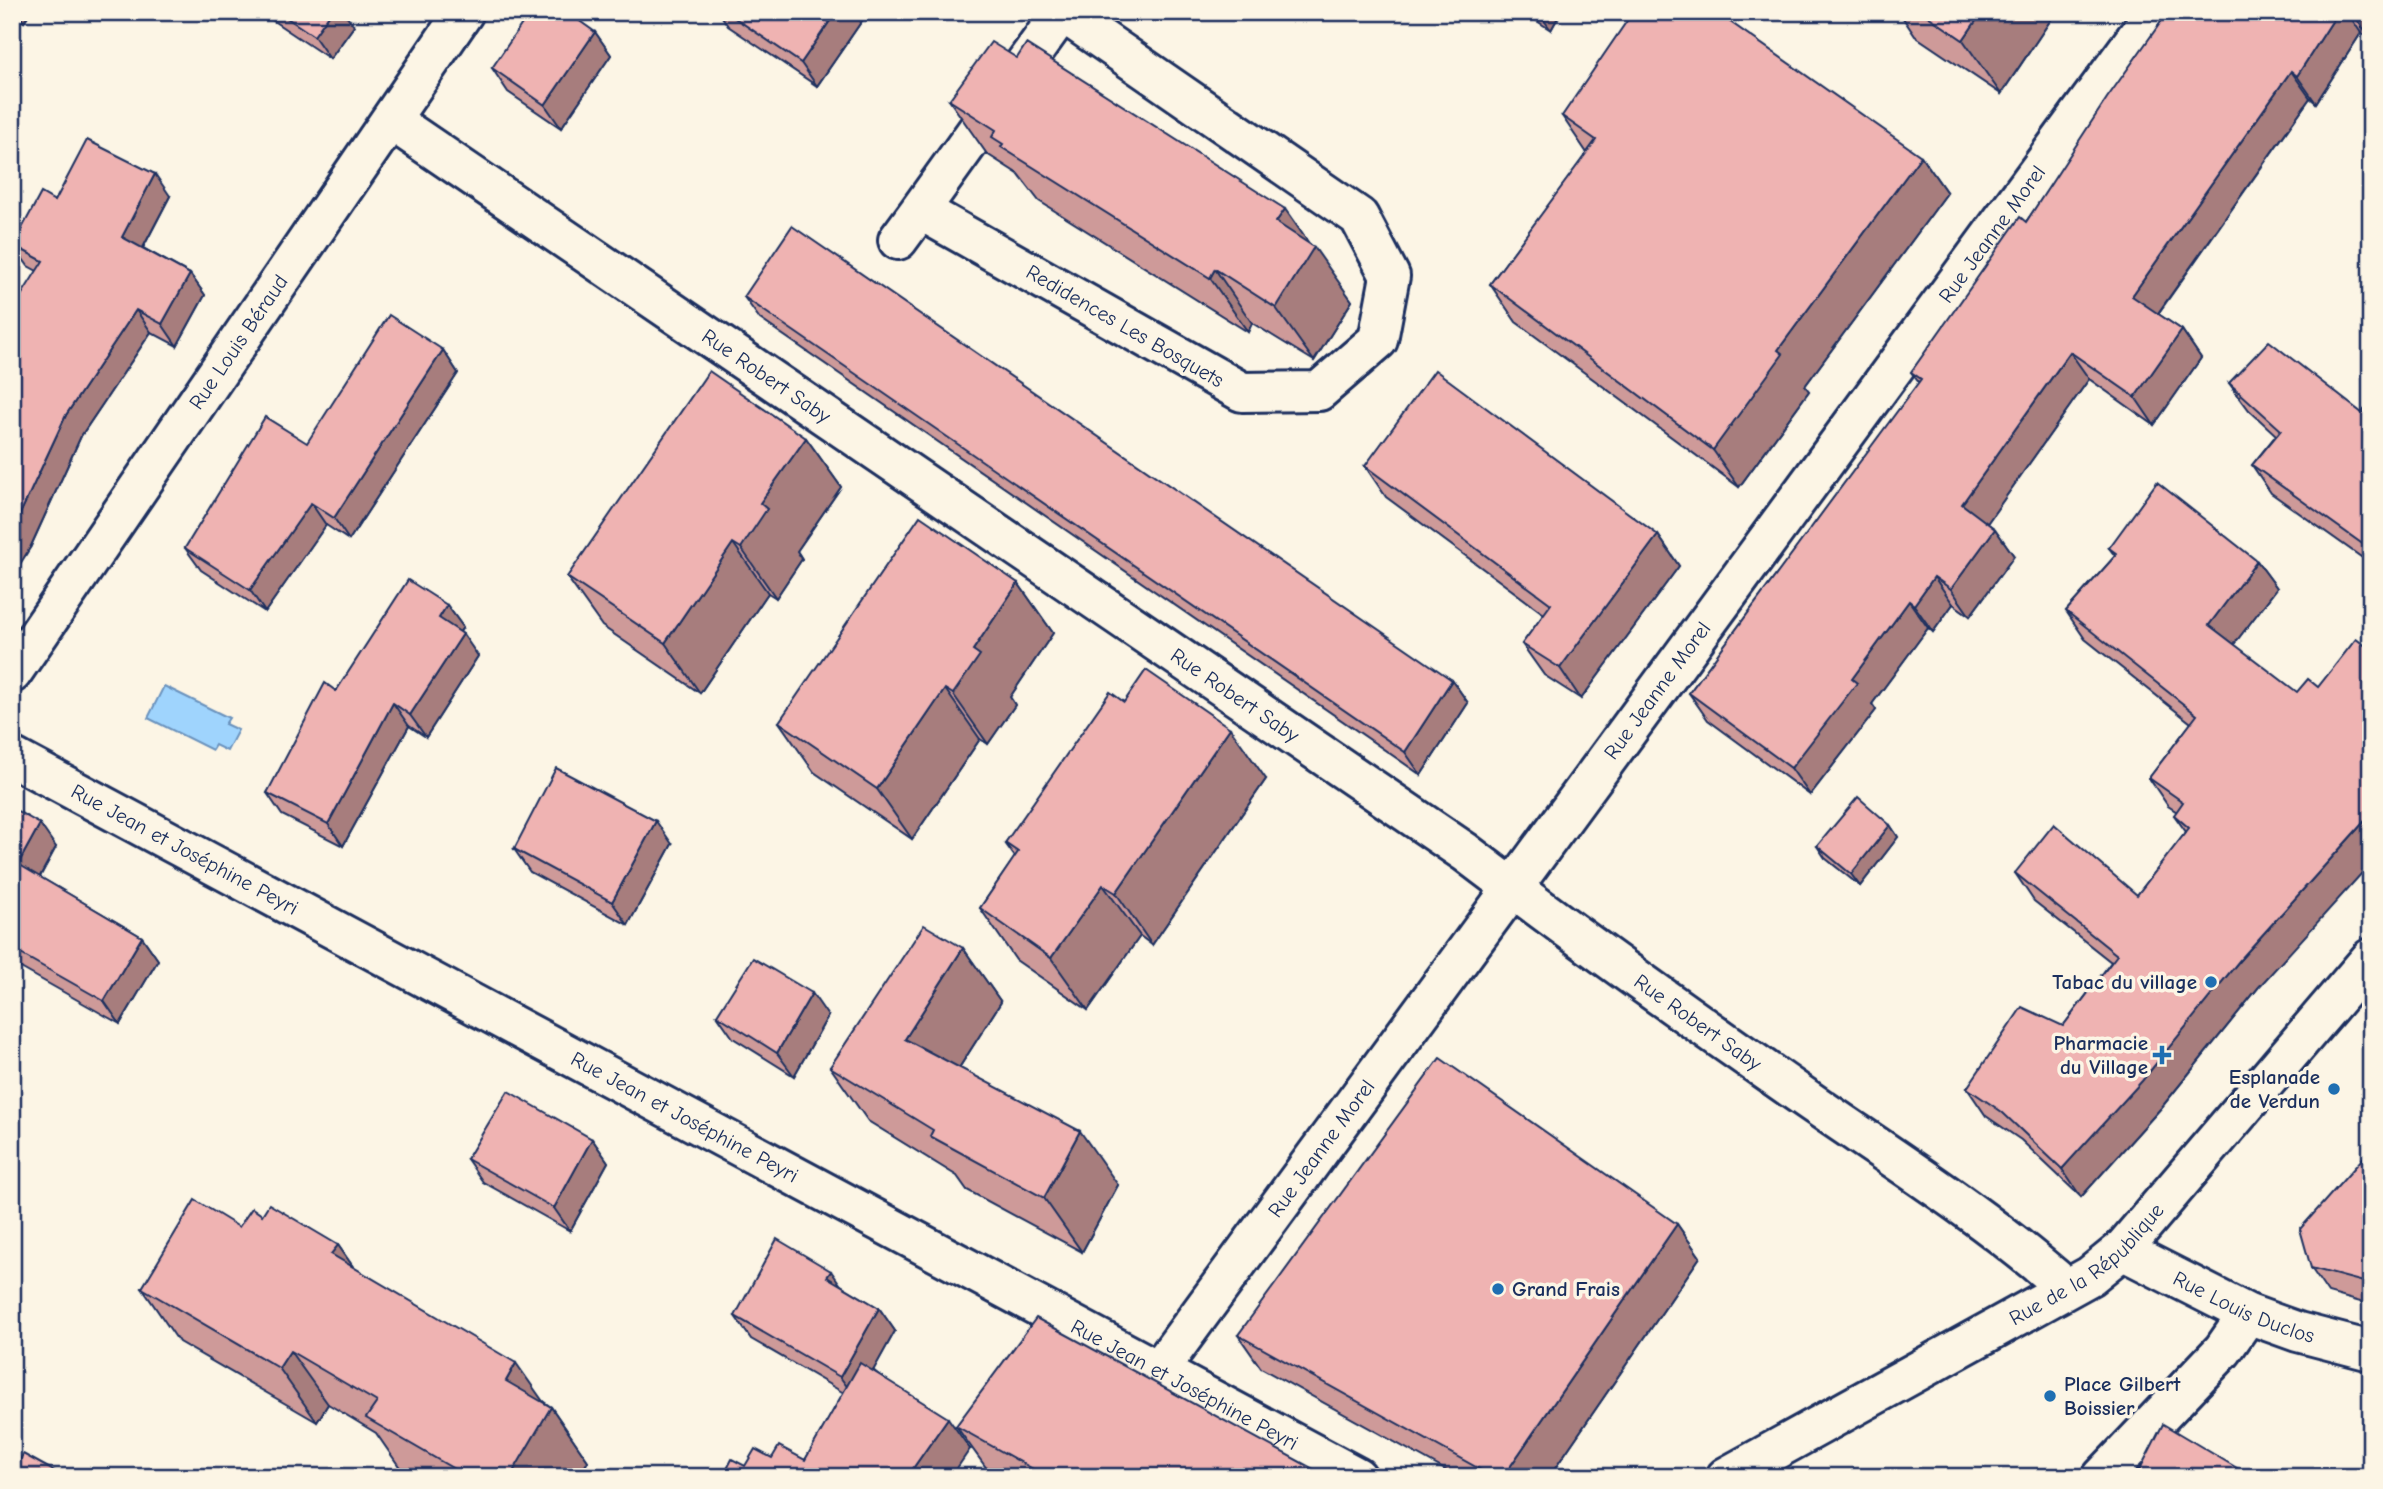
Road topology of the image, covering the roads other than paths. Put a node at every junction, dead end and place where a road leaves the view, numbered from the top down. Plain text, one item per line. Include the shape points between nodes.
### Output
1 (464, 12) edge
2 (2155, 12) edge
3 (392, 121) junction
4 (920, 209) junction
5 (898, 240) dead end
6 (12, 673) edge
7 (12, 757) edge
8 (1510, 887) junction
9 (2371, 958) edge
10 (2122, 1250) junction
11 (2066, 1288) junction
12 (2248, 1314) junction
13 (2371, 1351) edge
14 (1158, 1371) junction
15 (1357, 1477) edge
16 (1727, 1477) edge
17 (2102, 1477) edge

1 - 3 street, Rue Louis Béraud
2 - 8 street, Rue Jeanne Morel
3 - 6 street, Rue Louis Béraud
3 - 8 street, Rue Robert Saby via 1442,836
4 - 4 street, Redidences Les Bosquets via 1062,12 1359,217 1390,276 1378,340 1319,391 1242,392
4 - 5 street, Redidences Les Bosquets
7 - 14 street, Rue Jean et Joséphine Peyri
8 - 11 street, Rue Robert Saby via 2016,1244
8 - 14 street, Rue Jeanne Morel
9 - 10 street, Rue de la République
10 - 11 street, Rue de la République via 2090,1276
10 - 12 street, Rue Louis Duclos
11 - 16 street, Rue de la République
12 - 13 street, Rue Louis Duclos
12 - 17 street via 2223,1350
14 - 15 street, Rue Jean et Joséphine Peyri

